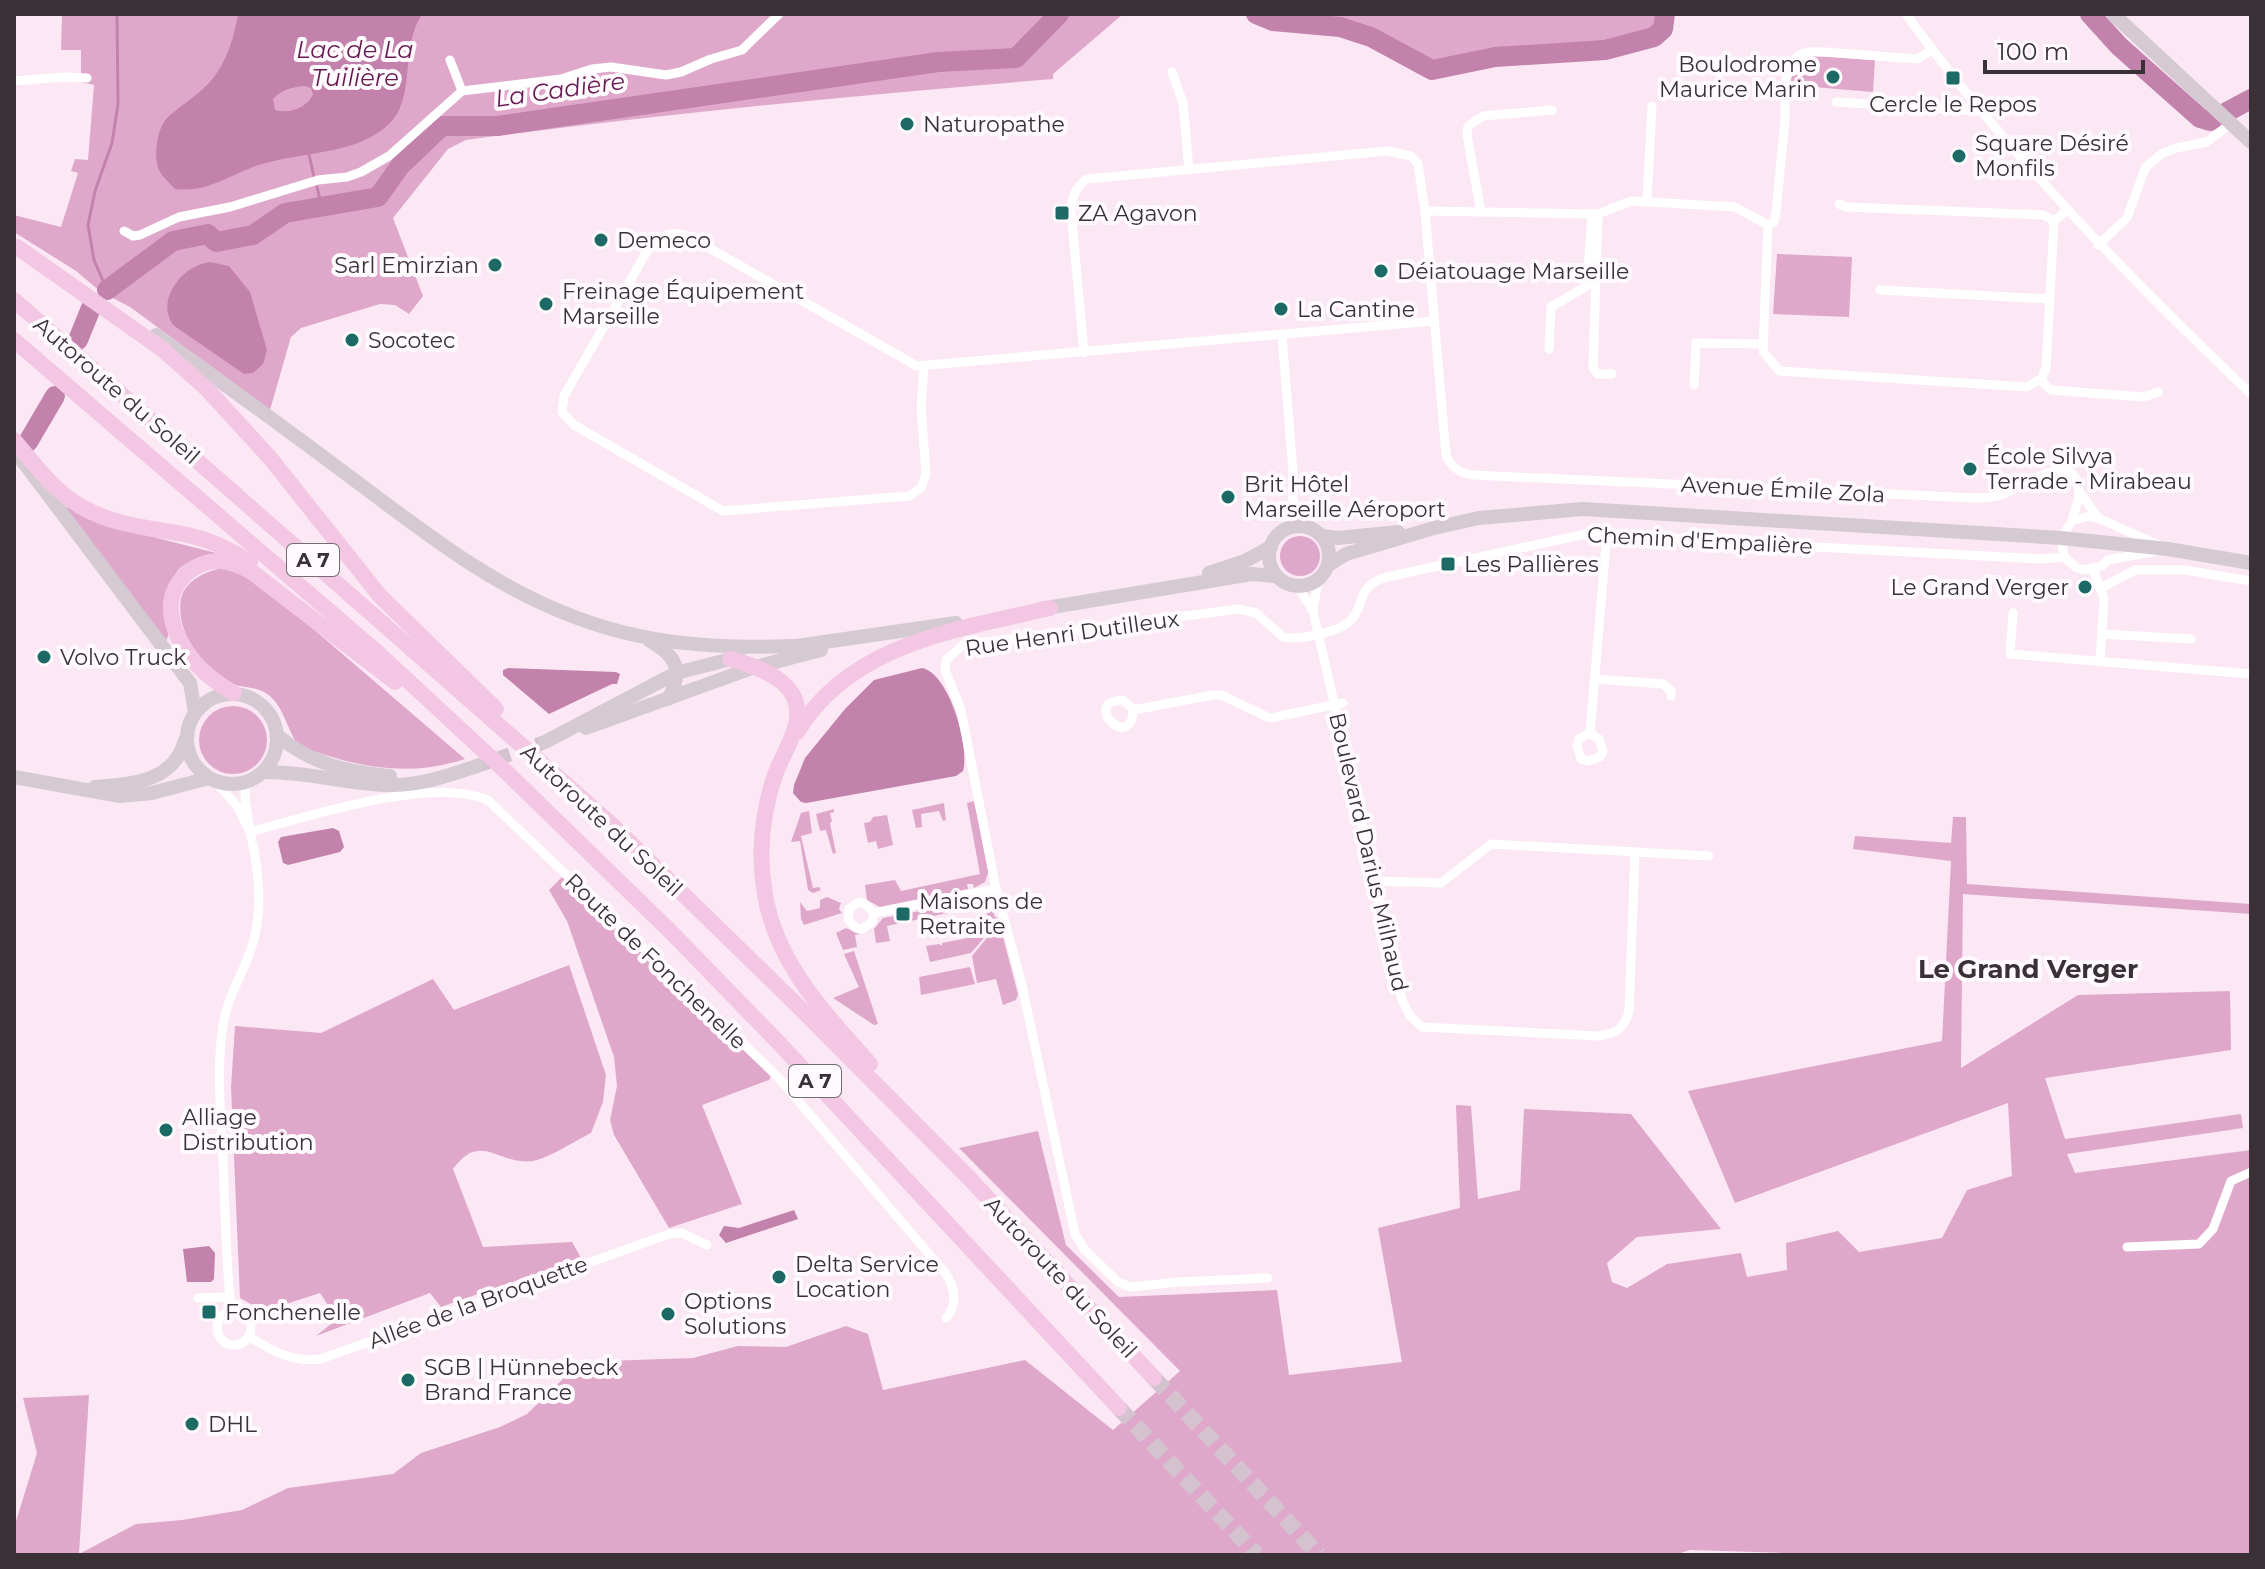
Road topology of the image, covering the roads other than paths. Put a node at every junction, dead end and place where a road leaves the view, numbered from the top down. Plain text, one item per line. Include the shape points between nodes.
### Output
1 (779, 14) edge
2 (1906, 14) edge
3 (2113, 14) edge
4 (1932, 50) junction
5 (450, 60) dead end
6 (1172, 72) dead end
7 (87, 78) dead end
8 (14, 81) edge
9 (462, 91) junction
10 (1836, 102) dead end
11 (1652, 106) dead end
12 (1552, 110) dead end
13 (1980, 111) junction
14 (2224, 117) junction
15 (2251, 142) edge
16 (1189, 169) junction
17 (1647, 202) junction
18 (1839, 204) dead end
19 (2067, 210) junction
20 (1425, 211) junction
21 (1481, 212) junction
22 (1595, 214) junction
23 (2054, 221) junction
24 (1768, 225) junction
25 (124, 231) dead end
26 (2098, 245) junction
27 (17, 247) dead end
28 (1880, 290) dead end
29 (96, 298) junction
30 (2049, 299) junction
31 (14, 300) edge
32 (1434, 321) junction
33 (1282, 336) junction
34 (14, 340) edge
35 (1763, 344) junction
36 (1549, 349) dead end
37 (1084, 353) junction
38 (924, 367) junction
39 (1612, 374) dead end
40 (2040, 380) junction
41 (1694, 385) dead end
42 (2158, 392) dead end
43 (2251, 394) edge
44 (14, 440) edge
45 (14, 449) edge
46 (2079, 491) junction
47 (1293, 501) junction
48 (2101, 520) junction
49 (2072, 521) junction
50 (1434, 528) junction
51 (1284, 531) junction
52 (1315, 532) junction
53 (1607, 532) junction
54 (2061, 538) junction
55 (2114, 544) junction
56 (1271, 547) junction
57 (2168, 549) junction
58 (2064, 557) junction
59 (2108, 560) junction
60 (2251, 563) edge
61 (1328, 565) junction
62 (2093, 569) junction
63 (1276, 576) junction
64 (1318, 580) junction
65 (2251, 581) edge
66 (1298, 587) junction
67 (1157, 588) junction
68 (2101, 588) junction
69 (1050, 608) junction
70 (1313, 611) junction
71 (2013, 613) dead end
72 (911, 631) junction
73 (1318, 633) junction
74 (2102, 634) junction
75 (645, 638) junction
76 (2191, 639) dead end
77 (792, 646) junction
78 (730, 659) junction
79 (2100, 662) junction
80 (372, 664) junction
81 (755, 667) junction
82 (676, 673) junction
83 (2251, 674) edge
84 (1595, 679) junction
85 (234, 693) junction
86 (1671, 696) dead end
87 (668, 699) junction
88 (1339, 704) junction
89 (1133, 709) dead end
90 (195, 712) junction
91 (1590, 733) dead end
92 (277, 735) junction
93 (186, 736) junction
94 (788, 747) junction
95 (499, 765) junction
96 (477, 766) tunnel mouth
97 (462, 771) junction
98 (263, 772) junction
99 (14, 777) edge
100 (212, 780) junction
101 (246, 782) junction
102 (79, 788) junction
103 (610, 823) junction
104 (250, 832) junction
105 (1635, 853) junction
106 (1709, 856) dead end
107 (1374, 881) junction
108 (996, 889) junction
109 (874, 913) dead end
110 (2251, 1172) edge
111 (971, 1180) junction
112 (707, 1245) dead end
113 (2127, 1247) dead end
114 (1268, 1278) dead end
115 (230, 1297) junction
116 (198, 1298) dead end
117 (231, 1311) junction
118 (946, 1318) dead end
119 (249, 1337) junction
120 (1154, 1378) tunnel mouth
121 (1119, 1408) tunnel mouth

1 - 9 street via 742,50 681,72 666,75 611,67
2 - 4 street
3 - 14 main road
4 - 13 street
4 - 24 street via 1917,59 1825,52 1798,56 1789,66 1785,85 1776,212
5 - 9 street
6 - 16 street via 1183,103
7 - 8 street
9 - 25 street via 389,156 361,172 179,217 140,235
10 - 13 street
11 - 17 street
12 - 21 street via 1483,116 1468,126
13 - 19 street
14 - 15 main road
14 - 26 street via 2207,142 2161,154 2145,168 2127,218
16 - 20 street via 1399,152 1418,164
16 - 37 street via 1100,177 1077,186 1071,210
17 - 22 street via 1631,201
17 - 24 street via 1735,207
18 - 23 street via 2044,215
19 - 23 street
19 - 26 street
20 - 21 street
20 - 32 street
21 - 22 street
22 - 36 street via 1587,286 1551,307
22 - 39 street via 1593,368 1598,374
23 - 30 street
24 - 35 street
26 - 43 street
27 - 29 highway
28 - 30 street
29 - 75 main road via 489,575 572,617
29 - 103 highway via 207,389 270,458 380,596
30 - 40 street via 2046,368
31 - 103 highway, Autoroute du Soleil / A 7
32 - 33 street
32 - 46 street, Avenue Émile Zola via 1446,455 1458,471 1473,475 1976,498 2005,494 2051,470 2065,470
33 - 37 street
33 - 47 street
34 - 95 highway, Autoroute du Soleil / A 7 via 332,613
35 - 40 street via 1779,371 2027,387
35 - 41 street via 1696,343
37 - 38 street
38 - 38 street via 688,236 672,233 650,246 561,407 574,425 723,511 909,496 921,488 926,474
40 - 42 street via 2051,390 2144,397
44 - 80 highway via 46,478 92,513 191,536 249,561
45 - 90 main road via 190,683
46 - 48 street
46 - 49 street
47 - 51 street
47 - 52 street
48 - 49 street via 2089,516
48 - 55 street via 2110,528
48 - 57 street
49 - 54 street
50 - 52 main road via 1338,538
50 - 54 main road via 1479,518 1583,509
50 - 61 main road via 1346,554
51 - 52 main road via 1293,527
51 - 56 main road
52 - 61 main road via 1329,550
53 - 58 street, Chemin d'Empalière
53 - 73 street, Chemin d'Empalière via 1585,532 1383,578 1367,587 1349,622
53 - 84 street
54 - 55 main road
54 - 58 street
55 - 57 main road
55 - 59 street
56 - 63 main road
56 - 67 main road via 1222,569
57 - 59 street
57 - 60 main road
58 - 62 street via 2077,568
59 - 62 street
61 - 64 main road
62 - 68 street
63 - 66 main road
63 - 67 main road via 1252,574
64 - 66 main road
64 - 70 street, Boulevard Darius Milhaud
65 - 68 street via 2185,570 2135,570
66 - 70 street, Boulevard Darius Milhaud
67 - 69 main road
68 - 74 street
69 - 72 main road
69 - 94 highway via 935,635 881,654 832,690
70 - 73 street, Boulevard Darius Milhaud
71 - 79 street via 2010,654
72 - 77 main road
72 - 81 main road
73 - 88 street, Boulevard Darius Milhaud
73 - 108 street, Rue Henri Dutilleux via 1283,637 1256,613 1239,609 955,650 945,670 961,710
74 - 76 street
74 - 79 street
75 - 77 main road via 713,647
75 - 82 main road via 668,654
77 - 78 main road
78 - 81 highway
78 - 82 main road
79 - 83 street
80 - 85 highway via 252,572 230,562 207,563 192,569 175,588 171,616 197,665
80 - 95 highway
81 - 87 main road
81 - 94 highway via 780,679 793,697 797,717
82 - 87 main road
82 - 87 main road via 545,742
84 - 86 street via 1663,684
84 - 91 street
85 - 90 main road via 212,698
85 - 92 main road via 268,711
88 - 89 street via 1270,718 1213,695
88 - 107 street, Boulevard Darius Milhaud
90 - 93 main road
92 - 97 main road via 309,758 346,770 393,777
92 - 98 main road
93 - 100 main road via 192,760
93 - 102 main road via 172,767 157,777
94 - 111 highway via 775,774 762,833 761,869 774,932 810,996
95 - 121 highway, Autoroute du Soleil / A 7 via 778,1042
96 - 97 main road
97 - 98 main road via 393,785
98 - 101 main road
99 - 102 main road
100 - 101 main road
100 - 102 main road via 133,795
100 - 104 street via 228,793
101 - 104 street, Allée de la Broquette
103 - 111 highway, Autoroute du Soleil / A 7
104 - 115 street, Allée de la Broquette via 258,891 256,931 227,1006 221,1050
104 - 118 street, Route de Fonchenelle via 367,801 451,792 488,800 777,1076 946,1274 954,1304
105 - 106 street
105 - 107 street via 1491,844 1441,883
105 - 107 street, Boulevard Darius Milhaud via 1629,1011 1625,1026 1599,1036 1422,1027 1402,1000
108 - 109 street
108 - 114 street, Rue Henri Dutilleux via 1021,981 1073,1228 1085,1250 1130,1287
110 - 113 street via 2231,1181 2213,1229 2199,1244
111 - 120 highway, Autoroute du Soleil / A 7
112 - 119 street, Allée de la Broquette via 682,1233 669,1234 321,1359 287,1357
115 - 116 street
115 - 117 street, Allée de la Broquette
117 - 119 street, Allée de la Broquette via 249,1320
117 - 119 street, Allée de la Broquette via 218,1321 219,1337 234,1345

